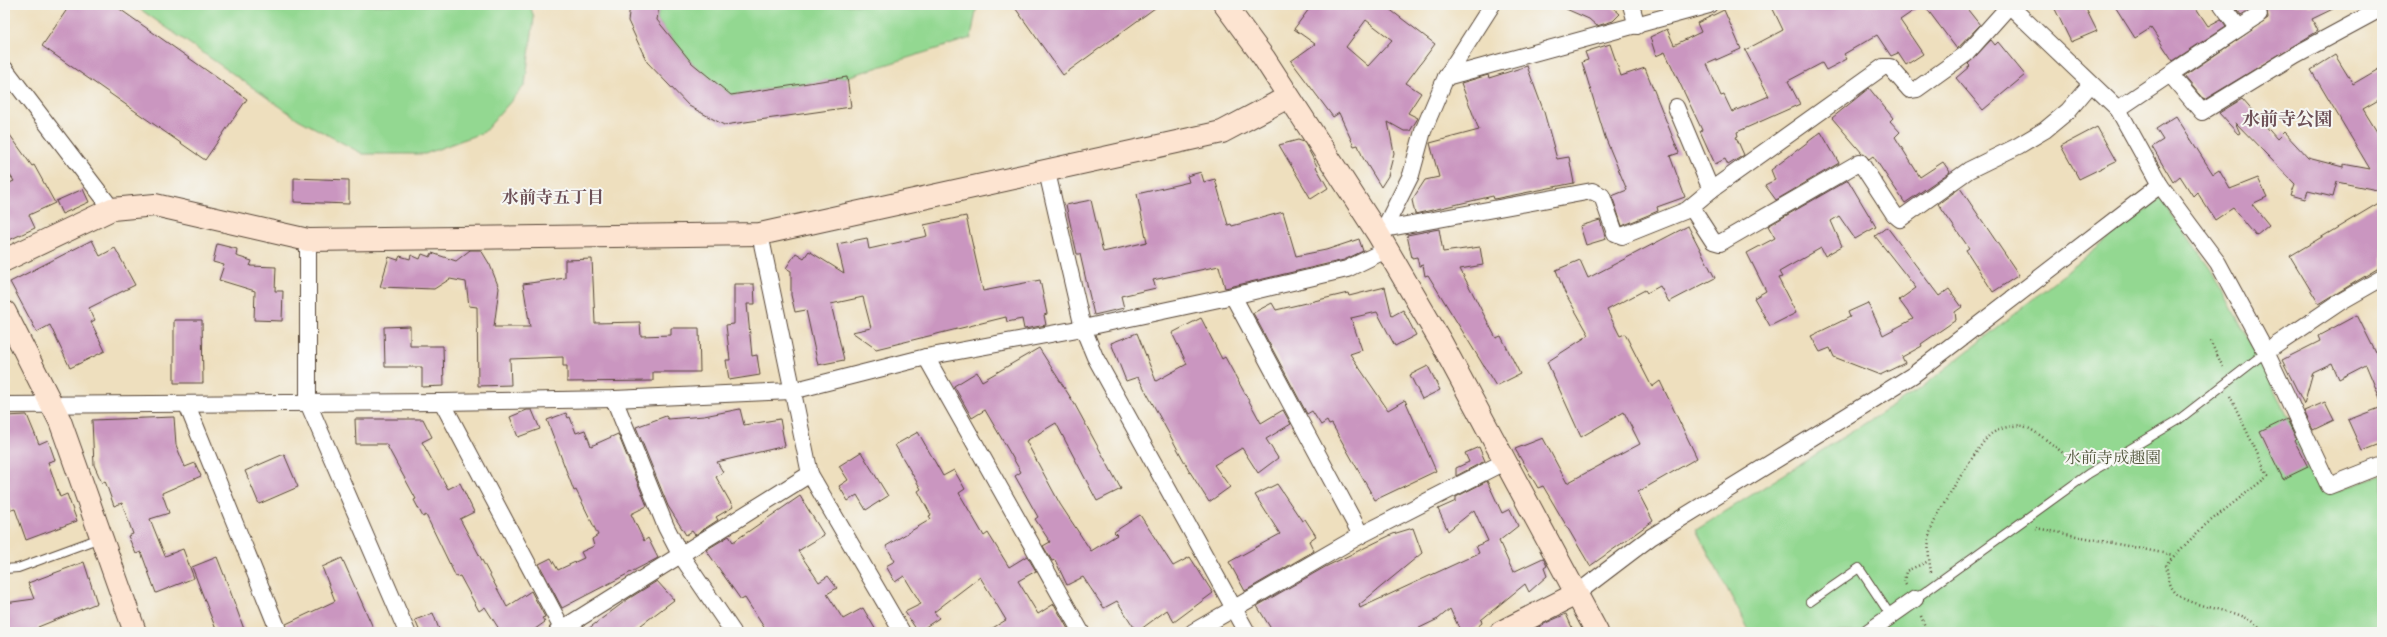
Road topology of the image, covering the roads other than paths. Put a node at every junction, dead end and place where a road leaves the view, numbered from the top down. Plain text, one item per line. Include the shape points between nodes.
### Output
1 (1225, 5) edge
2 (1492, 5) edge
3 (1631, 5) edge
4 (1709, 5) edge
5 (2009, 5) edge
6 (2222, 5) edge
7 (2382, 8) edge
8 (2259, 15) dead end
9 (1637, 26) junction
10 (2239, 28) junction
11 (5, 69) edge
12 (2170, 74) junction
13 (1446, 77) junction
14 (2090, 84) junction
15 (1288, 97) junction
16 (1676, 107) dead end
17 (2118, 109) junction
18 (1047, 172) junction
19 (2160, 186) junction
20 (1711, 190) junction
21 (1691, 207) junction
22 (112, 209) junction
23 (760, 234) junction
24 (1383, 238) junction
25 (308, 240) junction
26 (5, 260) edge
27 (2382, 278) edge
28 (1233, 296) junction
29 (5, 312) edge
30 (1083, 328) junction
31 (2266, 352) junction
32 (926, 357) junction
33 (792, 391) junction
34 (614, 399) junction
35 (442, 402) junction
36 (308, 403) junction
37 (5, 405) edge
38 (187, 405) junction
39 (53, 406) junction
40 (1504, 462) junction
41 (2382, 465) edge
42 (810, 474) junction
43 (1361, 535) junction
44 (101, 538) junction
45 (680, 554) junction
46 (5, 569) edge
47 (1576, 594) junction
48 (1914, 599) joint
49 (1810, 602) dead end
50 (1233, 608) junction
51 (1891, 616) junction
52 (561, 631) edge
53 (135, 632) edge
54 (279, 632) edge
55 (407, 632) edge
56 (733, 632) edge
57 (902, 632) edge
58 (1081, 632) edge
59 (1193, 632) edge
60 (1247, 632) edge
61 (1501, 632) edge
62 (1597, 632) edge
63 (1868, 632) edge

1 - 15 street via 1264,58
2 - 13 street
3 - 9 street
4 - 9 street
5 - 14 street
5 - 20 street via 1966,54 1917,89 1910,90 1890,67 1883,67
6 - 10 street
7 - 12 street via 2295,55 2202,112
8 - 10 street
9 - 13 street
10 - 12 street
11 - 22 street
12 - 17 street
13 - 24 street via 1423,131 1411,175
14 - 17 street
14 - 21 street via 2068,111 2045,130 1968,170 1900,219 1894,214 1860,162 1720,243 1713,241
15 - 18 street via 1222,132
15 - 24 street
16 - 20 street
17 - 19 street
18 - 23 street
18 - 30 street
19 - 31 street via 2218,263
19 - 47 street via 1913,375 1651,537
20 - 21 street
21 - 24 street via 1622,236 1614,233 1602,196 1592,191
22 - 25 street via 155,205
22 - 26 street
23 - 25 street
23 - 33 street
24 - 28 street via 1347,269
24 - 40 street
25 - 36 street
27 - 31 street via 2340,302
28 - 30 street
28 - 43 street
29 - 39 street
30 - 32 street
30 - 50 street via 1095,357
31 - 41 street via 2329,486
31 - 48 lane via 2177,421 2088,474
32 - 33 street
32 - 58 street
33 - 34 street
33 - 42 street
34 - 35 street
34 - 45 street via 666,527
35 - 36 street
35 - 52 street
36 - 38 street
36 - 55 street
37 - 39 street
38 - 39 street
38 - 54 street
39 - 44 street
40 - 43 street
40 - 47 street
42 - 45 street
42 - 57 street
43 - 50 street
44 - 46 lane via 18,568
44 - 53 street
45 - 52 street
45 - 56 street
47 - 61 street
47 - 62 street
48 - 51 street
49 - 51 lane via 1859,568
50 - 59 street
50 - 60 street
51 - 63 street

